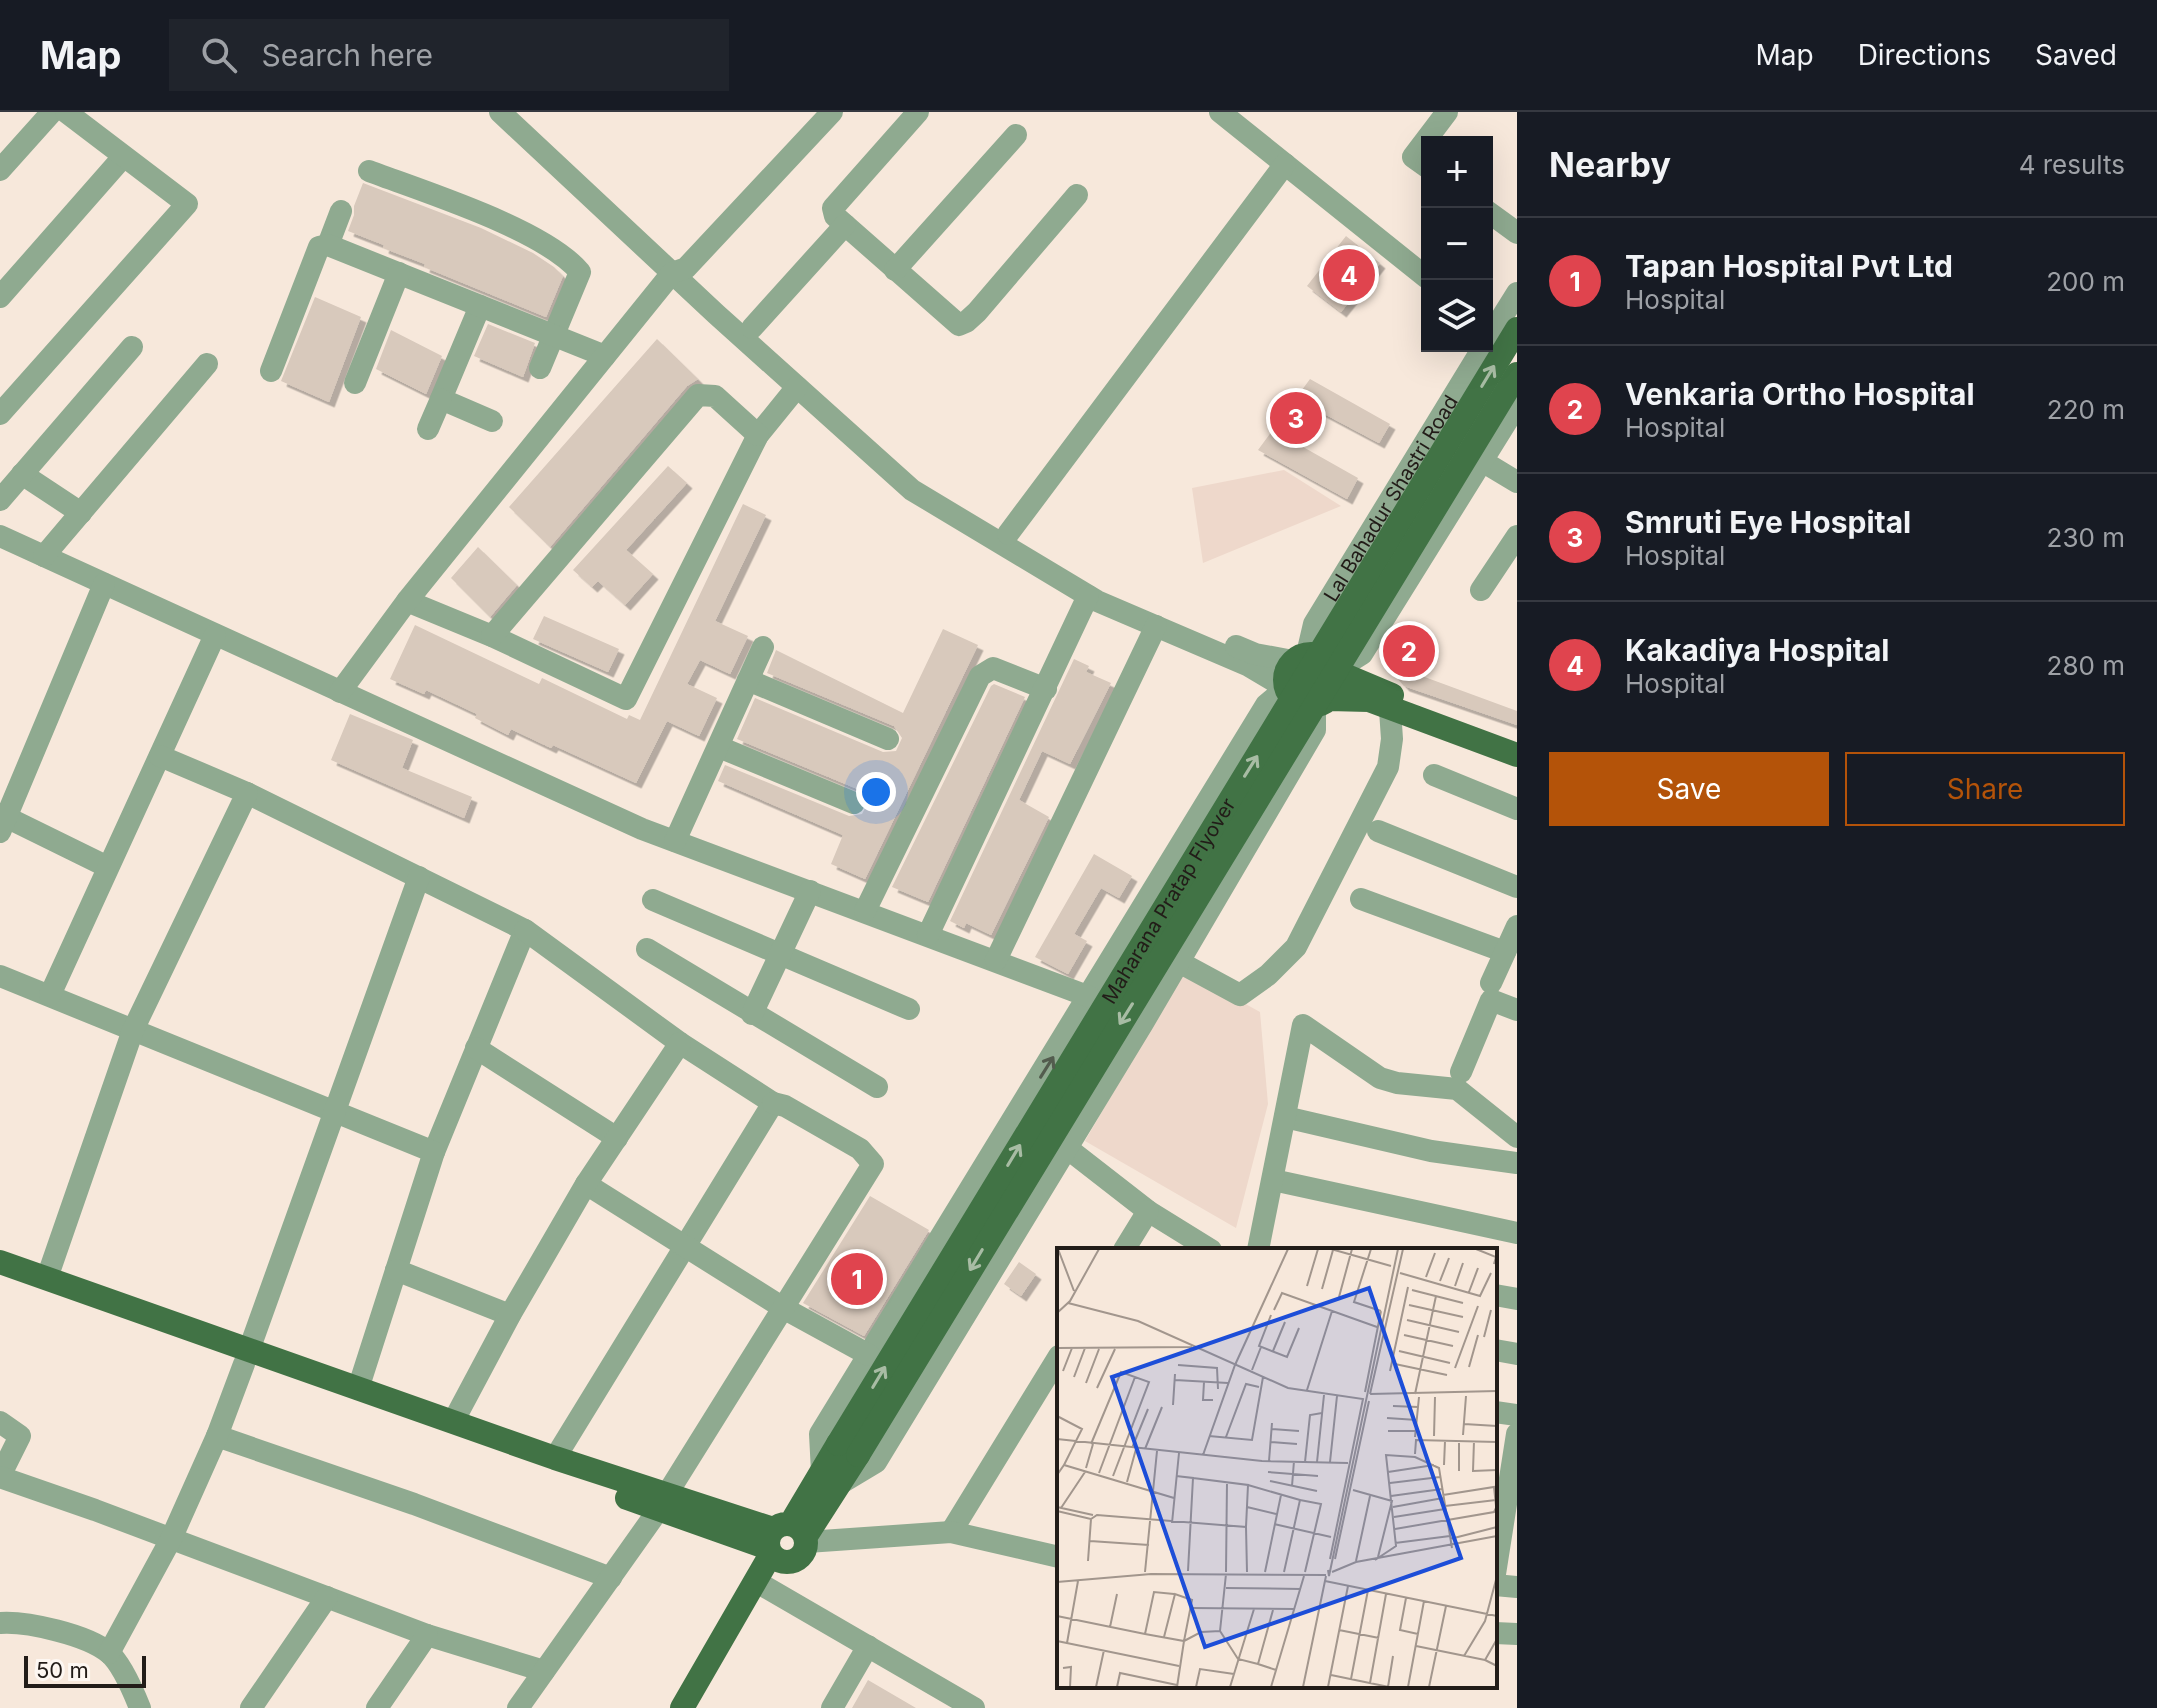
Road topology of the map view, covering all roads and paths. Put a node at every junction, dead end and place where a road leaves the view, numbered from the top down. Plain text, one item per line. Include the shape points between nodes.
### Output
1 (52, 112) edge
2 (66, 112) edge
3 (500, 112) edge
4 (520, 112) edge
5 (832, 112) edge
6 (918, 112) edge
7 (1220, 112) edge
8 (1447, 112) edge
9 (1016, 135) dead end
10 (1429, 136) edge
11 (1421, 146) edge
12 (123, 157) junction
13 (1421, 163) edge
14 (1285, 164) junction
15 (0, 170) edge
16 (369, 171) dead end
17 (1077, 195) dead end
18 (341, 211) dead end
19 (1493, 215) edge
20 (845, 225) junction
21 (1517, 233) edge
22 (328, 245) junction
23 (679, 270) junction
24 (895, 270) junction
25 (399, 273) junction
26 (1421, 273) edge
27 (1517, 293) edge
28 (0, 297) edge
29 (480, 306) junction
30 (752, 328) junction
31 (1494, 335) edge
32 (553, 336) junction
33 (132, 347) dead end
34 (605, 356) junction
35 (207, 364) dead end
36 (540, 368) dead end
37 (271, 371) dead end
38 (1517, 374) edge
39 (355, 383) dead end
40 (797, 387) junction
41 (441, 399) junction
42 (1517, 405) edge
43 (0, 414) edge
44 (492, 421) dead end
45 (428, 429) dead end
46 (758, 435) junction
47 (1482, 461) junction
48 (22, 474) junction
49 (1517, 482) edge
50 (0, 500) edge
51 (81, 513) junction
52 (1008, 534) junction
53 (0, 536) edge
54 (1517, 536) edge
55 (44, 556) junction
56 (104, 584) junction
57 (1481, 590) dead end
58 (1088, 596) junction
59 (407, 601) junction
60 (1156, 626) junction
61 (215, 635) junction
62 (492, 636) junction
63 (763, 647) dead end
64 (1300, 658) junction
65 (1335, 671) junction
66 (748, 680) junction
67 (1286, 688) junction
68 (1046, 689) junction
69 (340, 692) junction
70 (1322, 702) junction
71 (1390, 710) junction
72 (888, 739) dead end
73 (1517, 741) edge
74 (719, 747) junction
75 (1517, 755) edge
76 (160, 756) junction
77 (1434, 775) dead end
78 (247, 793) junction
79 (854, 803) dead end
80 (1517, 809) edge
81 (2, 822) edge
82 (1378, 831) dead end
83 (675, 841) junction
84 (108, 867) junction
85 (419, 877) junction
86 (1517, 887) edge
87 (810, 891) junction
88 (1361, 899) dead end
89 (653, 900) dead end
90 (865, 911) junction
91 (525, 930) junction
92 (928, 935) junction
93 (1512, 941) edge
94 (647, 949) dead end
95 (780, 955) junction
96 (996, 960) junction
97 (1179, 962) junction
98 (0, 976) edge
99 (1491, 983) dead end
100 (50, 995) junction
101 (1090, 997) junction
102 (909, 1009) dead end
103 (1517, 1010) edge
104 (752, 1014) junction
105 (133, 1030) junction
106 (680, 1043) junction
107 (476, 1048) junction
108 (1461, 1072) dead end
109 (877, 1087) dead end
110 (773, 1103) junction
111 (335, 1112) junction
112 (1285, 1117) junction
113 (1517, 1137) edge
114 (617, 1138) junction
115 (1067, 1148) junction
116 (434, 1152) junction
117 (1517, 1163) edge
118 (1273, 1180) junction
119 (586, 1184) junction
120 (1148, 1211) junction
121 (1517, 1233) edge
122 (685, 1246) junction
123 (1125, 1248) edge
124 (1208, 1248) edge
125 (1259, 1248) edge
126 (0, 1262) edge
127 (396, 1270) junction
128 (0, 1278) edge
129 (47, 1278) junction
130 (1497, 1295) edge
131 (1517, 1299) edge
132 (785, 1309) junction
133 (510, 1315) junction
134 (1497, 1350) edge
135 (1517, 1354) edge
136 (869, 1355) junction
137 (247, 1357) junction
138 (1057, 1359) edge
139 (358, 1389) junction
140 (1497, 1412) edge
141 (1517, 1415) edge
142 (0, 1422) edge
143 (453, 1422) junction
144 (1517, 1434) edge
145 (217, 1436) junction
146 (848, 1449) junction
147 (555, 1458) junction
148 (0, 1476) edge
149 (831, 1478) junction
150 (1507, 1485) edge
151 (663, 1502) junction
152 (951, 1532) junction
153 (171, 1539) junction
154 (786, 1542) junction
155 (1057, 1557) edge
156 (1497, 1558) edge
157 (1497, 1574) edge
158 (611, 1578) junction
159 (762, 1585) junction
160 (1517, 1587) edge
161 (327, 1597) junction
162 (0, 1623) edge
163 (1497, 1633) edge
164 (1517, 1634) edge
165 (427, 1635) junction
166 (868, 1646) junction
167 (109, 1653) junction
168 (544, 1671) junction
169 (968, 1707) edge
170 (140, 1708) edge
171 (251, 1708) edge
172 (377, 1708) edge
173 (518, 1708) edge
174 (682, 1708) edge
175 (700, 1708) edge
176 (832, 1708) edge

1 - 15 street
2 - 12 street
3 - 23 street
4 - 23 street
5 - 23 street
6 - 20 street via 833,208
7 - 14 street
8 - 10 street
9 - 24 street
11 - 13 street via 1413,157
12 - 28 street
12 - 43 street via 187,204
14 - 26 street
14 - 52 street
16 - 32 street via 501,222 569,258 580,272
17 - 24 street via 977,312 959,325
18 - 22 street
19 - 21 street
20 - 24 street
20 - 30 street
22 - 25 street
22 - 37 street via 319,247
23 - 30 street
23 - 34 street
23 - 40 street
25 - 29 street
25 - 39 street
27 - 31 street, Lal Bahadur Shastri Road
29 - 32 street
29 - 41 street
30 - 52 street via 920,479
31 - 64 street, Lal Bahadur Shastri Road via 1314,624
146 -> 31 main road, Maharana Pratap Flyover, bridge
32 - 34 street
32 - 36 street
33 - 48 street
34 - 59 street
35 - 51 street
38 -> 146 main road, Maharana Pratap Flyover, bridge
40 - 46 street
40 - 58 street via 912,490
41 - 44 street
41 - 45 street
42 - 47 street
46 - 62 street via 715,396 698,395
46 - 62 street via 626,699
47 - 49 street
47 - 65 street via 1362,654
48 - 50 street
48 - 51 street
51 - 55 street
52 - 64 street via 1103,589 1255,654
53 - 55 street
54 - 57 street
55 - 56 street
56 - 61 street
56 - 81 street
58 - 60 street
58 - 68 street
59 - 62 street
59 - 69 street
60 - 67 street
60 - 96 street
61 - 69 street
61 - 76 street
63 - 66 street
64 - 65 main road via 1327,659
64 - 67 main road via 1286,674
65 - 70 main road via 1336,686
65 - 73 main road
66 - 72 street
66 - 74 street
67 - 70 main road via 1297,702
67 - 101 street via 1266,705
68 - 90 street via 993,668 980,676
68 - 92 street
69 - 83 street
70 - 71 main road via 1369,700
70 - 97 street via 1315,730
71 - 75 main road
71 - 97 street via 1388,767 1296,947 1240,995
74 - 79 street
74 - 83 street
76 - 78 street
76 - 84 street
77 - 80 street
78 - 85 street
78 - 105 street
81 - 84 street
82 - 86 street
83 - 87 street
84 - 100 street
85 - 91 street
85 - 111 street
87 - 90 street
87 - 95 street
88 - 93 street
89 - 95 street
90 - 92 street
91 - 106 street
91 - 107 street
92 - 96 street
93 - 99 street
94 - 104 street
95 - 102 street
95 - 104 street
96 - 101 street
97 - 115 street
98 - 100 street
100 - 105 street
136 -> 101 street
103 - 108 street via 1491,1000
104 - 109 street
105 - 111 street
105 - 129 street
106 - 110 street
106 - 114 street
107 - 114 street
107 - 116 street
110 - 122 street
110 - 132 street via 860,1149 873,1164
111 - 116 street
111 - 137 street
112 - 113 street via 1303,1025 1380,1078 1457,1089
112 - 117 street via 1431,1151
112 - 118 street
114 - 119 street
115 - 120 street
115 - 149 street via 876,1462
116 - 127 street
118 - 121 street
118 - 125 street
119 - 122 street
119 - 133 street
120 - 123 street
120 - 124 street
122 - 132 street
122 - 147 street
126 - 129 main road
127 - 133 street
127 - 139 street
128 - 137 main road
129 - 137 main road
130 - 131 street
132 - 136 street
132 - 151 street
133 - 143 street
134 - 135 street
136 - 149 street via 820,1434
137 - 139 main road
137 - 145 street
137 - 151 main road
138 - 152 street
139 - 143 main road
140 - 141 street
142 - 148 street via 20,1436
143 - 147 main road
144 - 150 street
145 - 153 street
145 - 158 street
146 - 149 main road, Maharana Pratap Flyover
147 - 151 main road
148 - 153 street
149 - 154 main road, Maharana Pratap Flyover
150 - 156 street
151 - 154 main road
151 - 158 street
152 - 154 street
152 - 155 street
153 - 161 street
153 - 167 street
154 - 159 main road, Maharana Pratap Flyover
157 - 160 street
158 - 168 street
159 - 166 street
159 - 174 main road
159 - 175 main road
161 - 165 street
161 - 171 street
162 - 167 street via 71,1633
163 - 164 street
165 - 168 street
165 - 172 street
166 - 169 street
166 - 176 street
167 - 170 street
168 - 173 street

